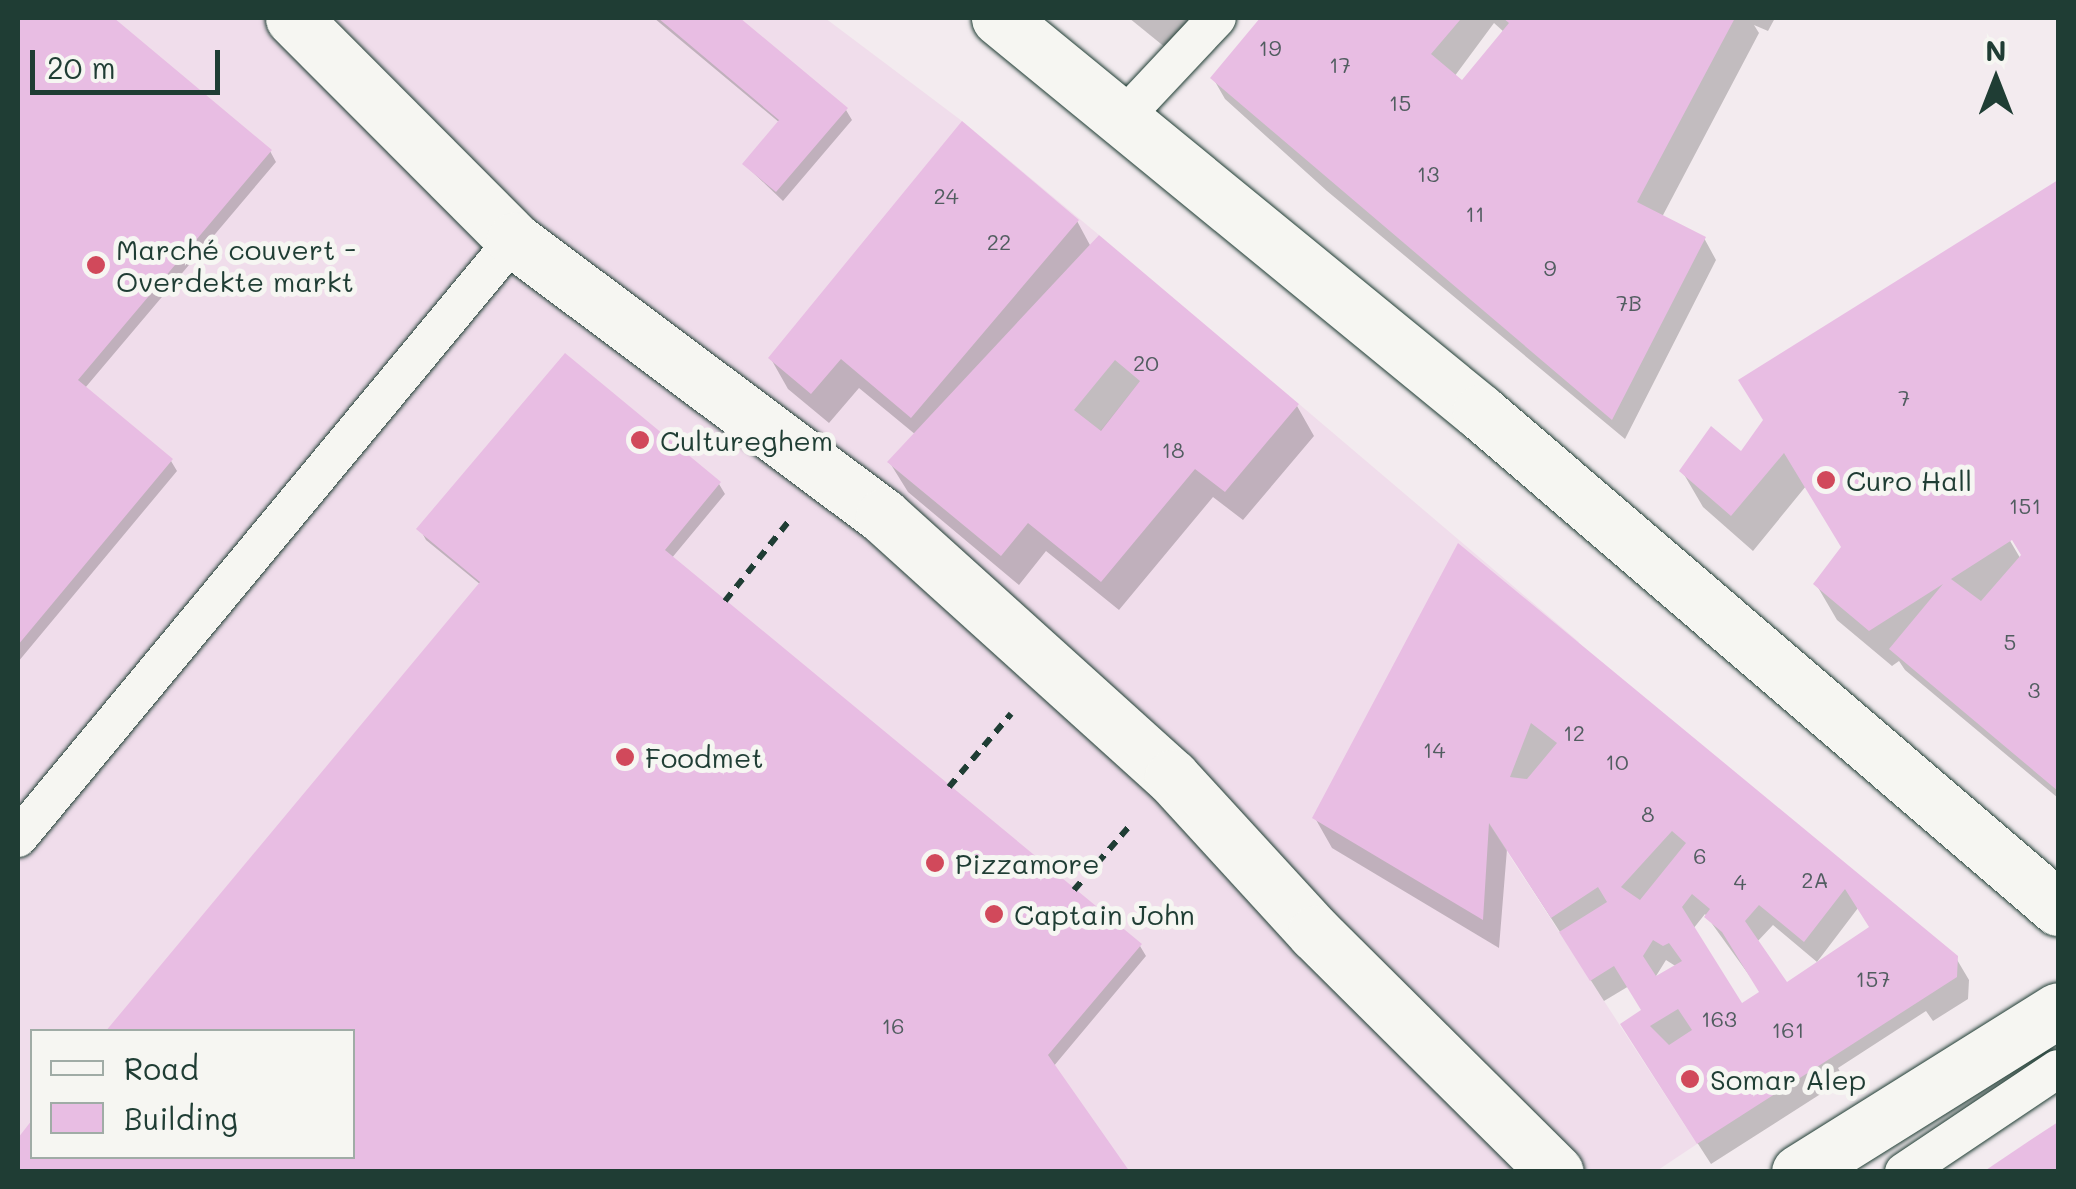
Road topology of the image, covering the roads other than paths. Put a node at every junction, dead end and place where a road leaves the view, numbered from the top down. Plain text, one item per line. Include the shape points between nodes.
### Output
1 (293, 18) edge
2 (999, 18) edge
3 (1217, 18) edge
4 (1123, 118) junction
5 (514, 240) junction
6 (18, 838) edge
7 (2058, 908) edge
8 (2058, 1010) edge
9 (2058, 1069) edge
10 (1556, 1172) edge
11 (1799, 1172) edge
12 (1904, 1172) edge

1 - 5 street
2 - 4 street
3 - 4 lane
4 - 7 street via 1480,412
5 - 6 lane
5 - 10 street via 883,516 1172,777 1315,932
8 - 11 street
9 - 12 lane

